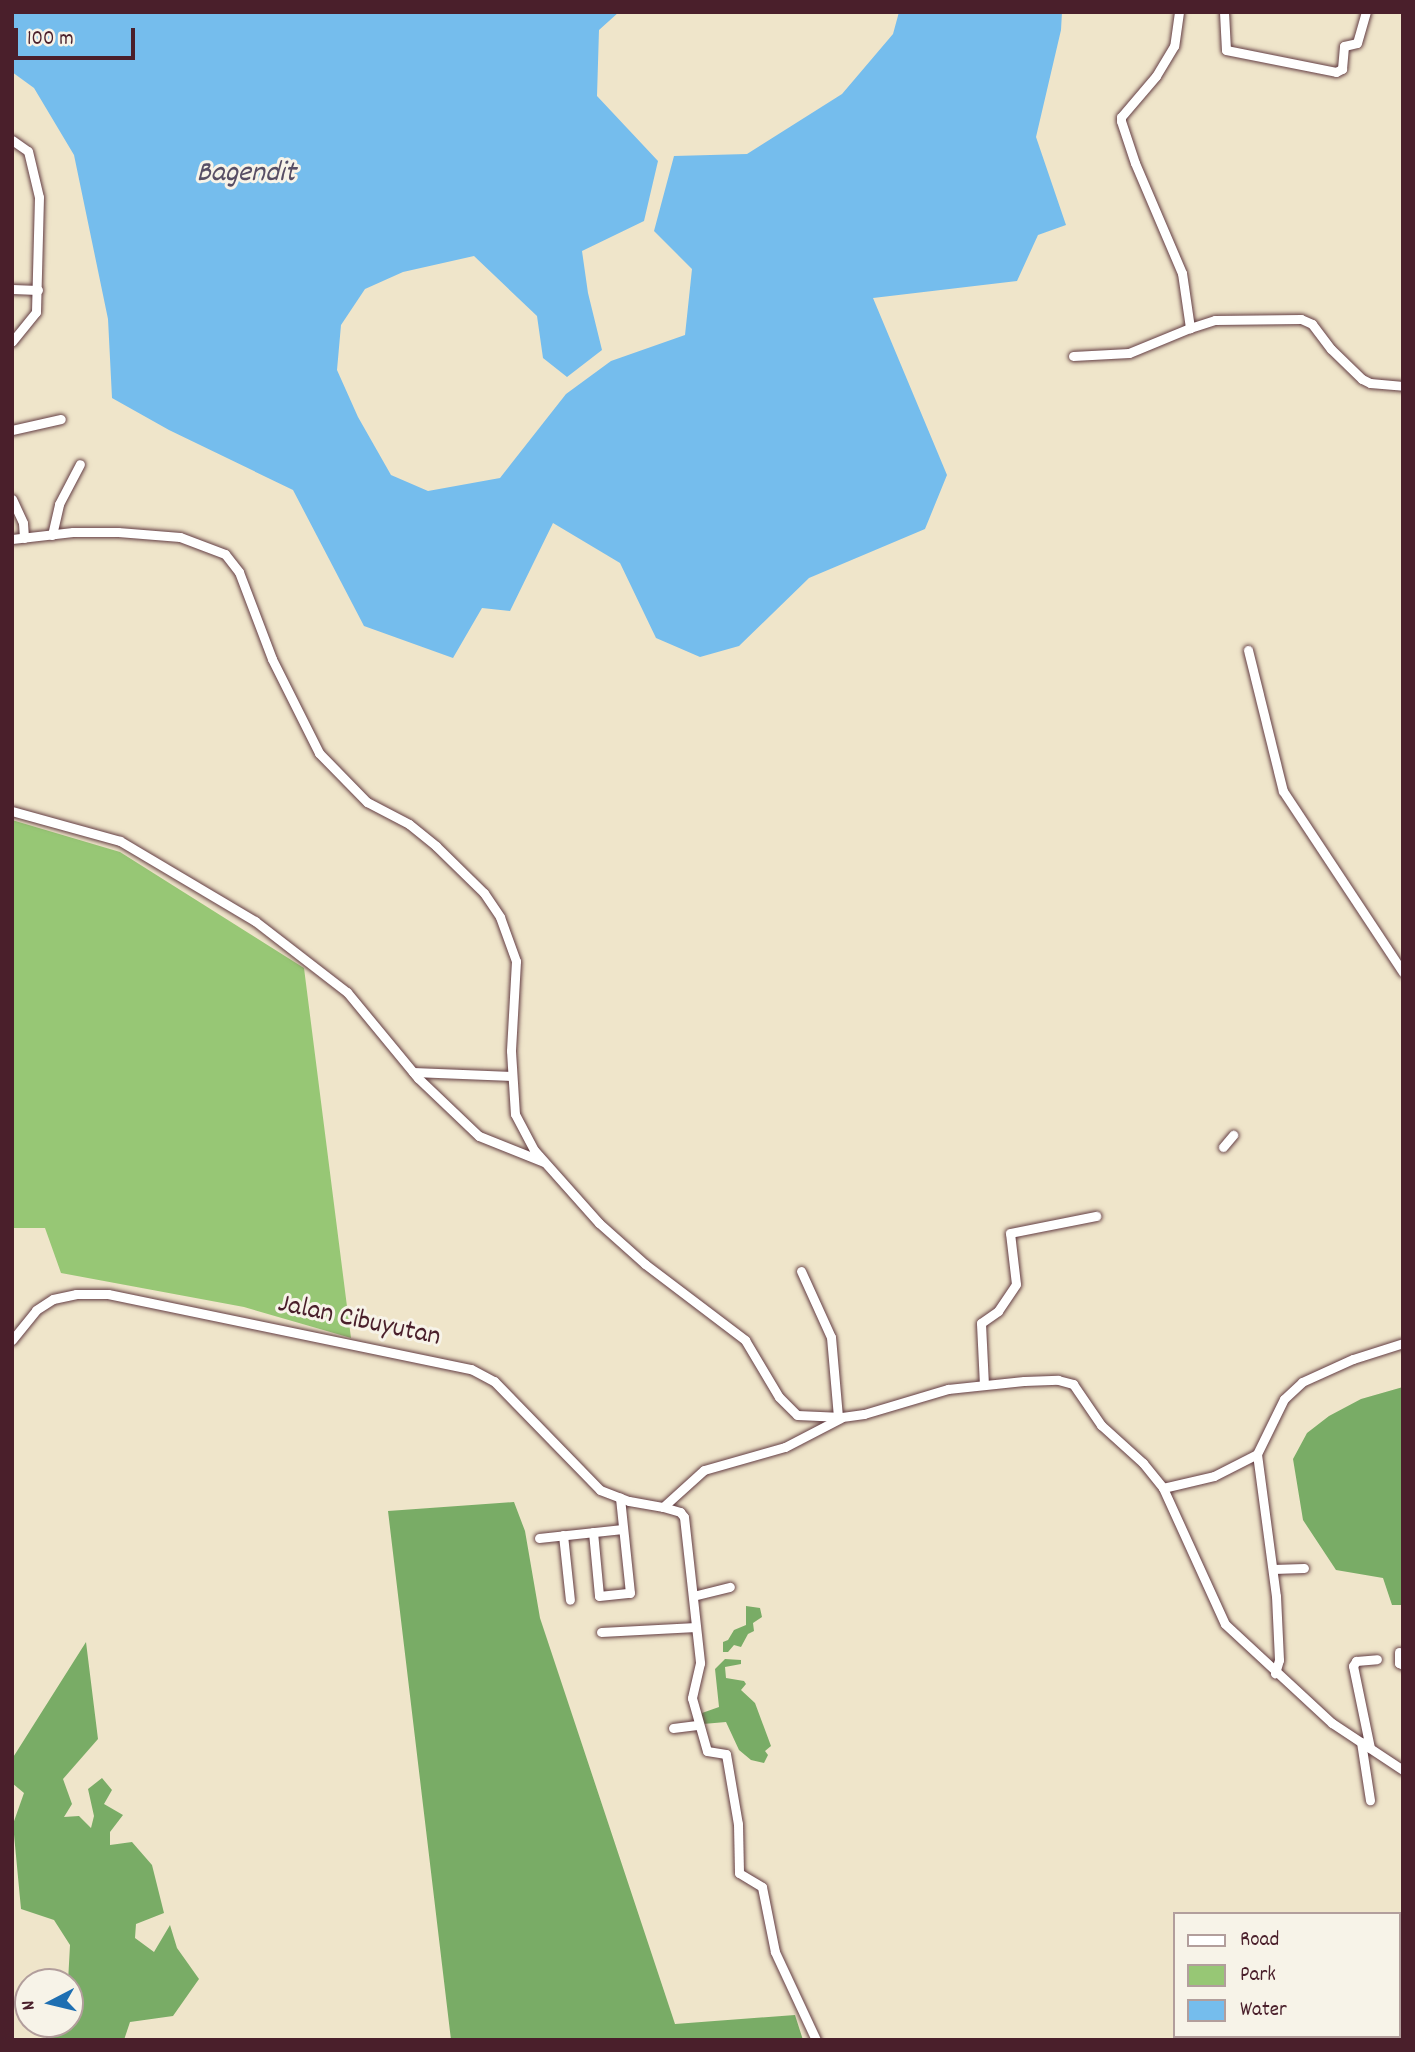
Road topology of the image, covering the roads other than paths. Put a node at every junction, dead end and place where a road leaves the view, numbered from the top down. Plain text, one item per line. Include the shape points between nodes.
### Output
1 (1179, 12) edge
2 (1224, 12) edge
3 (1366, 12) edge
4 (12, 139) edge
5 (12, 289) edge
6 (38, 290) junction
7 (1191, 328) junction
8 (12, 342) edge
9 (1073, 356) dead end
10 (1403, 386) edge
11 (61, 419) dead end
12 (12, 430) edge
13 (80, 464) dead end
14 (12, 499) edge
15 (52, 535) junction
16 (24, 538) junction
17 (12, 539) edge
18 (1248, 650) dead end
19 (12, 811) edge
20 (1403, 972) edge
21 (413, 1072) junction
22 (512, 1079) junction
23 (1231, 1136) dead end
24 (528, 1140) junction
25 (1223, 1147) dead end
26 (522, 1154) junction
27 (545, 1163) junction
28 (1096, 1216) dead end
29 (801, 1271) dead end
30 (12, 1340) edge
31 (1403, 1343) edge
32 (984, 1385) junction
33 (840, 1417) junction
34 (1257, 1454) junction
35 (1163, 1488) junction
36 (620, 1498) junction
37 (666, 1504) junction
38 (623, 1529) junction
39 (593, 1532) junction
40 (563, 1535) junction
41 (539, 1538) dead end
42 (1304, 1568) dead end
43 (1273, 1569) junction
44 (730, 1587) dead end
45 (693, 1596) junction
46 (570, 1600) dead end
47 (696, 1627) junction
48 (601, 1632) dead end
49 (1399, 1652) dead end
50 (1377, 1659) dead end
51 (1403, 1665) edge
52 (1275, 1672) junction
53 (699, 1725) junction
54 (673, 1728) dead end
55 (1366, 1745) junction
56 (1403, 1770) edge
57 (1370, 1800) dead end
58 (816, 2040) edge

1 - 7 street via 1174,46 1156,76 1121,117 1135,163 1182,273
2 - 3 street via 1226,50 1336,72 1342,69 1344,46 1357,43
4 - 6 street via 28,151 39,197
5 - 6 street
6 - 8 street via 36,312
7 - 9 street via 1129,353
7 - 10 street via 1215,320 1301,319 1312,324 1362,379
11 - 12 street
13 - 15 street via 59,504
14 - 16 street
15 - 16 street
15 - 22 street via 108,531 180,537 225,554 239,572 272,659 319,753 367,802 409,824 450,859 484,893 500,918 516,961
16 - 17 street
18 - 20 street via 1283,791
19 - 21 street via 120,841 255,921 347,992
21 - 22 street
21 - 26 street via 479,1136
22 - 24 street via 515,1114
23 - 25 street
24 - 26 street
24 - 27 street
26 - 27 street
27 - 33 street via 599,1223 645,1264 745,1340 779,1397 797,1415
28 - 32 street via 1010,1233 1016,1284 998,1311 981,1323
29 - 33 street via 831,1337
30 - 36 street, Jalan Cibuyutan via 36,1310 53,1299 108,1294 471,1369 494,1381 600,1490
31 - 34 street via 1302,1382 1284,1399
32 - 33 street via 948,1389
32 - 35 street via 1058,1380 1073,1384 1101,1425
33 - 37 street via 785,1447 705,1470
34 - 35 street via 1214,1476
34 - 43 street
35 - 52 street via 1222,1620
36 - 37 street, Jalan Cibuyutan
36 - 38 street
37 - 45 street via 684,1517
38 - 39 street
38 - 39 street via 630,1592 610,1595 599,1596
39 - 40 street
40 - 41 street
40 - 46 street
42 - 43 street
43 - 52 street via 1279,1632
44 - 45 street
45 - 47 street
47 - 48 street
47 - 53 street via 700,1668 692,1695
49 - 51 street
50 - 55 street via 1356,1661 1353,1667
52 - 55 street via 1332,1723
53 - 54 street
53 - 58 street via 707,1751 726,1754 738,1824 739,1873 762,1887 775,1952
55 - 56 street
55 - 57 street

